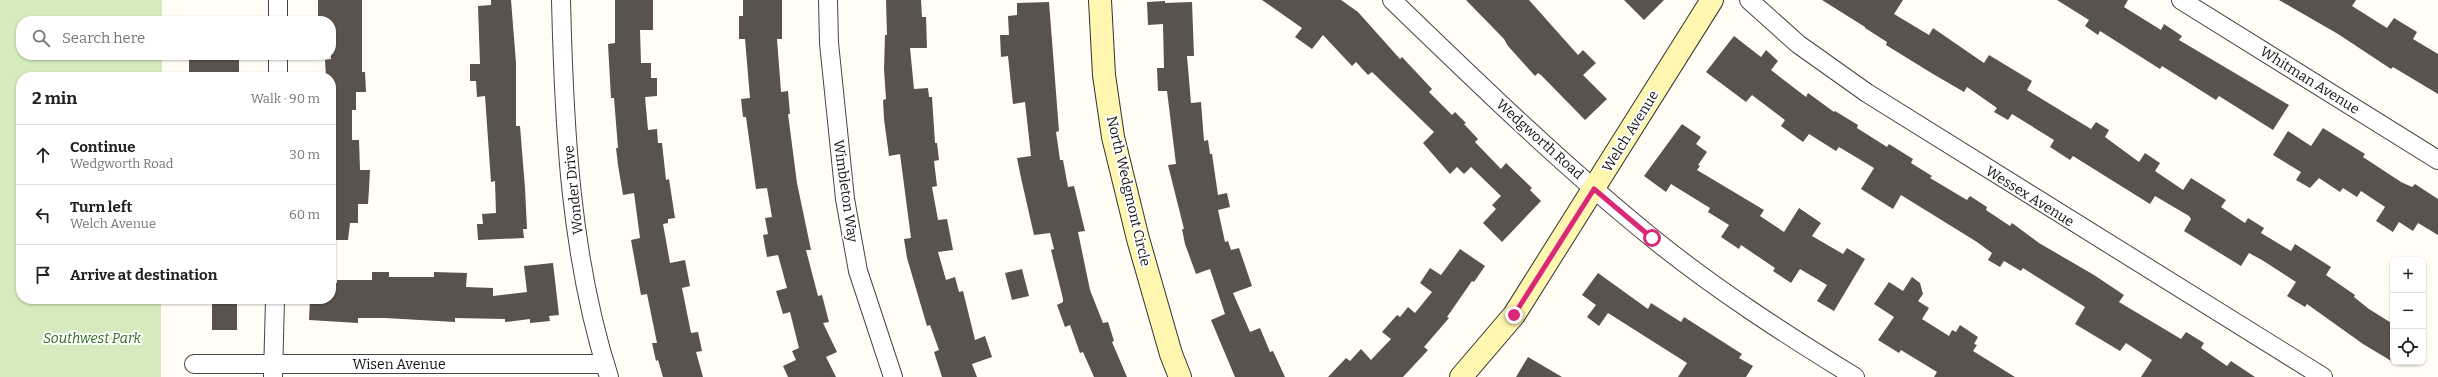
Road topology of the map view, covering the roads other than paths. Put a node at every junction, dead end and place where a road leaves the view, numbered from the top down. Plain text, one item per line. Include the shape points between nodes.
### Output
1 (278, 0) edge
2 (561, 0) edge
3 (828, 0) edge
4 (1100, 0) edge
5 (1392, 0) edge
6 (1712, 0) edge
7 (1749, 0) edge
8 (2181, 0) edge
9 (278, 16) edge
10 (278, 60) edge
11 (278, 72) edge
12 (2438, 160) edge
13 (1594, 189) junction
14 (275, 304) edge
15 (194, 364) dead end
16 (273, 371) edge
17 (607, 371) edge
18 (893, 377) edge
19 (1180, 377) edge
20 (1461, 377) edge
21 (1855, 377) edge
22 (2323, 377) edge

1 - 9 street
2 - 17 street, Wonder Drive via 563,81 572,200 590,308
3 - 18 street, Wimbleton Way via 829,43 845,199 858,271
4 - 19 street, North Wedgmont Circle via 1104,76 1113,137 1138,239
5 - 13 street, Wedgworth Road
6 - 13 street, Welch Avenue
7 - 22 street, Wessex Avenue via 1798,44 1867,93
8 - 12 street, Whitman Avenue
10 - 11 street
13 - 20 street, Welch Avenue via 1514,315
13 - 21 street, Wedgworth Road via 1652,238 1770,325
14 - 16 street
15 - 16 street, Wisen Avenue
16 - 17 street, Wisen Avenue

